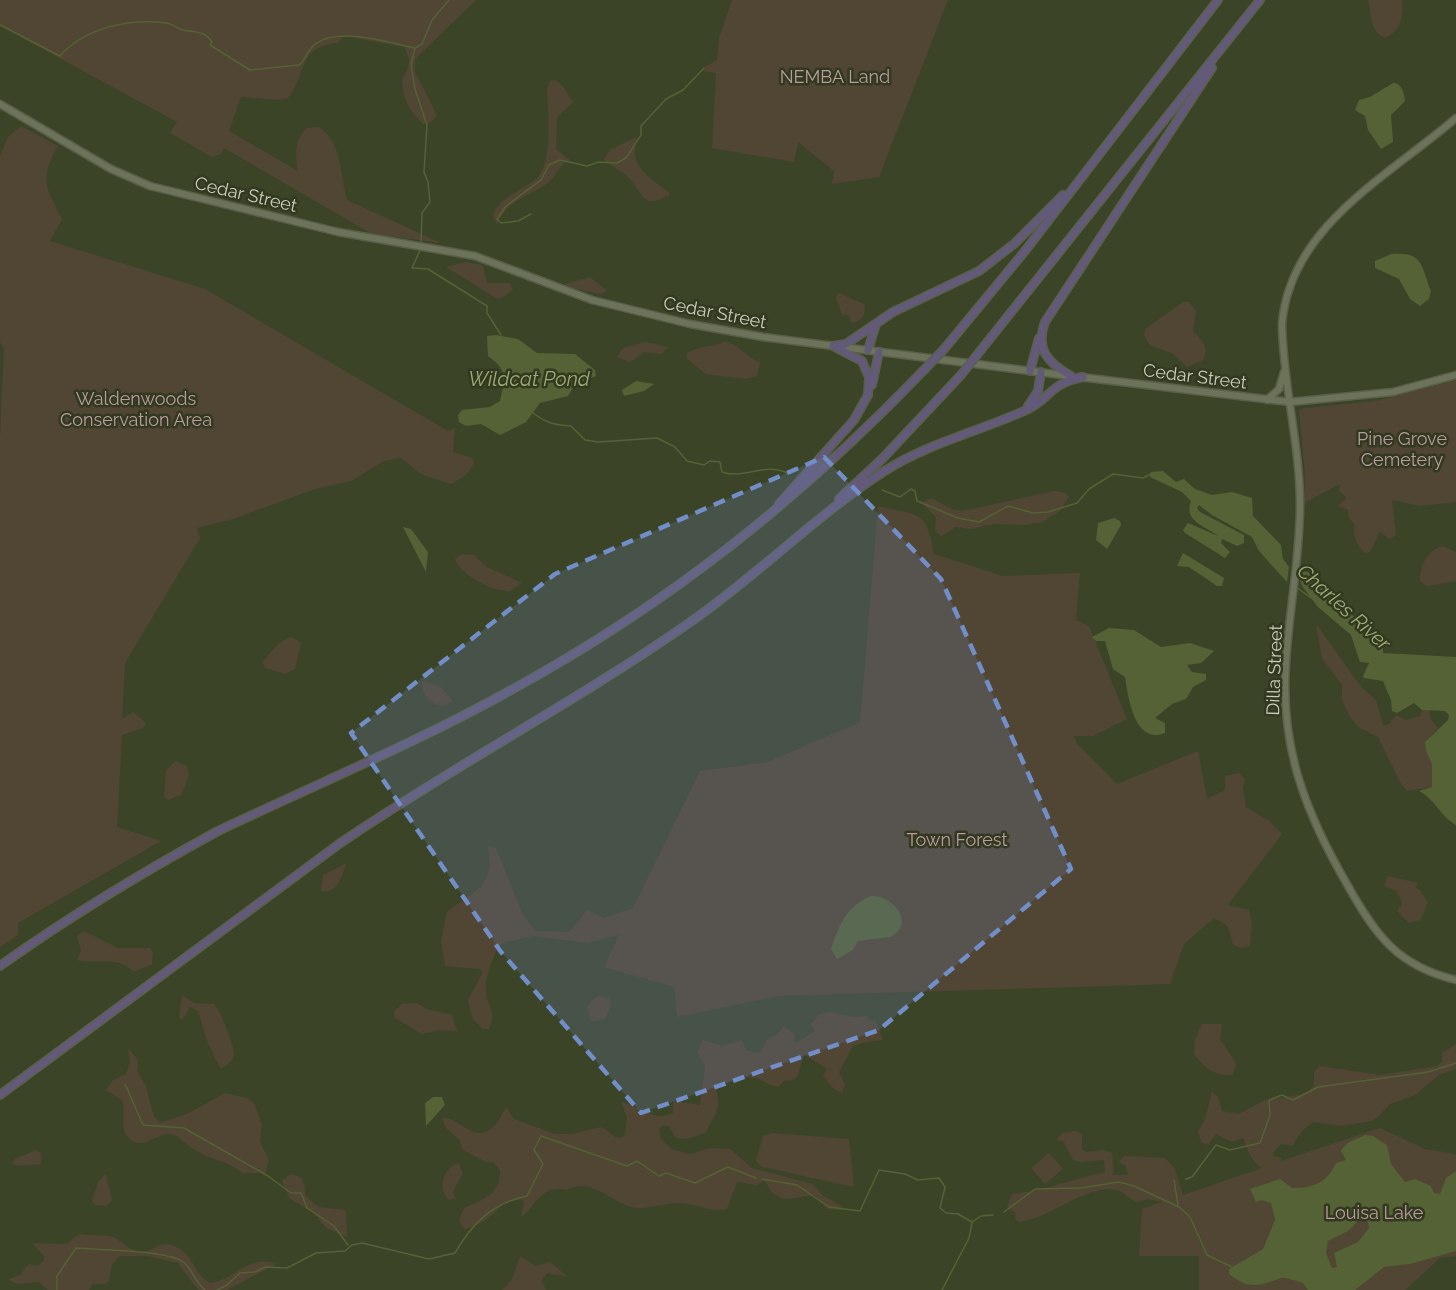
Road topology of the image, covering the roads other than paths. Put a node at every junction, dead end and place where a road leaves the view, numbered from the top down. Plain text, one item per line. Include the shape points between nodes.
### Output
1 (1218, 0) edge
2 (1260, 0) edge
3 (1242, 24) junction
4 (0, 104) edge
5 (1456, 118) edge
6 (1089, 167) junction
7 (880, 320) junction
8 (1041, 331) junction
9 (833, 346) junction
10 (868, 350) junction
11 (879, 352) junction
12 (1285, 365) junction
13 (1030, 371) junction
14 (1041, 372) junction
15 (1456, 375) edge
16 (1071, 376) junction
17 (1083, 377) junction
18 (869, 393) junction
19 (1267, 400) junction
20 (1290, 402) junction
21 (1019, 413) junction
22 (759, 525) junction
23 (790, 543) junction
24 (0, 966) edge
25 (1456, 980) edge
26 (0, 1095) edge

1 - 6 highway
2 - 3 highway
3 - 8 highway via 1049,312
3 - 23 highway, bridge via 961,375 884,458
4 - 9 main road, Cedar Street via 111,169 150,186 338,231 482,258 609,305 751,335
5 - 12 main road, Dilla Street via 1355,198 1312,244 1294,278 1284,311
6 - 7 highway via 994,261
6 - 22 highway, bridge via 945,348 809,484
7 - 9 highway via 852,341
7 - 10 highway via 871,334
8 - 13 highway
8 - 16 highway via 1046,359
9 - 10 main road, Cedar Street
9 - 18 highway via 862,361 868,373
10 - 11 main road, Cedar Street
11 - 13 main road, Cedar Street
11 - 18 highway
12 - 19 main road via 1279,389
12 - 20 main road, Dilla Street
13 - 14 main road, Cedar Street
14 - 16 main road, Cedar Street
14 - 21 highway via 1037,393
15 - 20 main road, Cedar Street via 1393,392
16 - 17 main road, Cedar Street
17 - 19 main road, Cedar Street
17 - 21 highway via 1059,384 1034,406
18 - 22 highway via 854,420
19 - 20 main road, Cedar Street
20 - 25 main road, Dilla Street via 1300,496 1285,672 1293,763 1314,824 1378,934 1414,966
21 - 23 highway via 900,462
22 - 24 highway via 671,591 561,662 453,720 208,836 109,892
23 - 26 highway via 692,622 339,844

